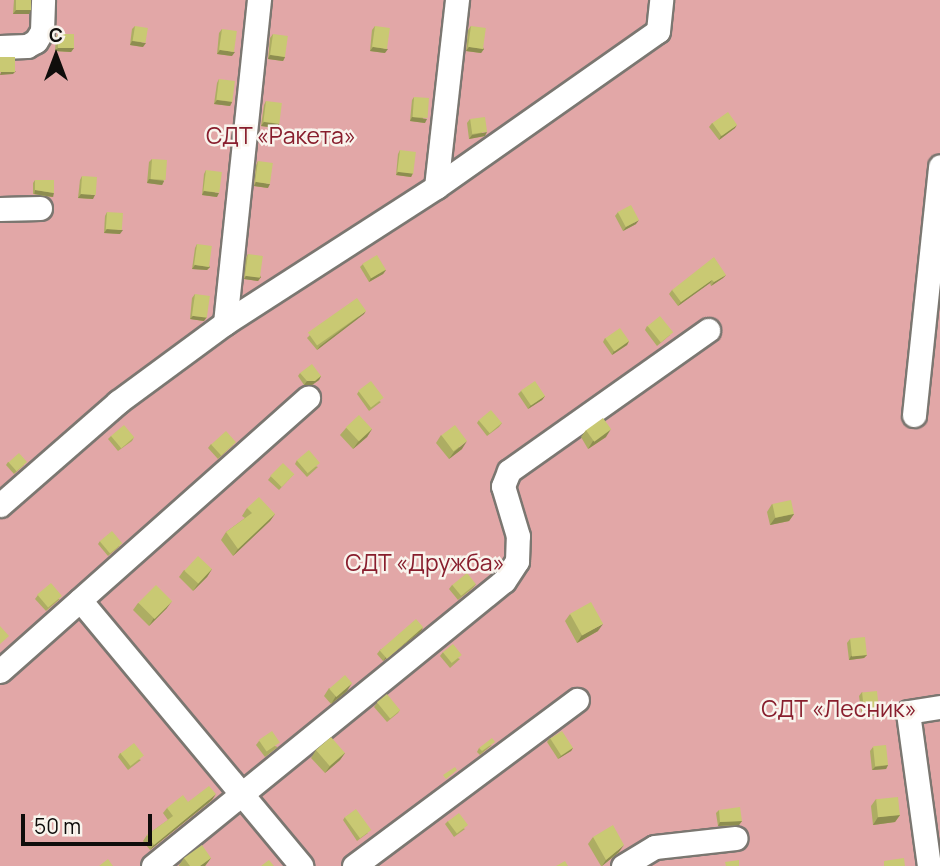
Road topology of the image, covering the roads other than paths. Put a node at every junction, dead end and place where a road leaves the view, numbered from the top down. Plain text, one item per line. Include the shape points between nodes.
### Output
1 (43, 0) edge
2 (259, 0) edge
3 (457, 0) edge
4 (661, 0) edge
5 (0, 47) edge
6 (940, 166) edge
7 (436, 187) junction
8 (40, 208) dead end
9 (0, 209) edge
10 (225, 323) junction
11 (708, 330) dead end
12 (309, 398) dead end
13 (914, 415) dead end
14 (0, 505) edge
15 (80, 600) junction
16 (0, 671) edge
17 (577, 700) dead end
18 (940, 707) edge
19 (241, 793) junction
20 (735, 838) dead end
21 (153, 866) edge
22 (302, 866) edge
23 (354, 866) edge
24 (623, 866) edge
25 (929, 866) edge

1 - 5 lane via 42,31 36,41
2 - 10 lane
3 - 7 lane
4 - 7 lane via 658,32
6 - 13 lane
7 - 10 lane
8 - 9 lane
10 - 14 lane via 118,402
11 - 19 lane via 509,471 503,486 518,536 517,561 504,581
12 - 15 lane
15 - 16 lane
15 - 19 lane
17 - 23 lane
18 - 25 lane via 908,712
19 - 21 lane
19 - 22 lane
20 - 24 lane via 655,847

